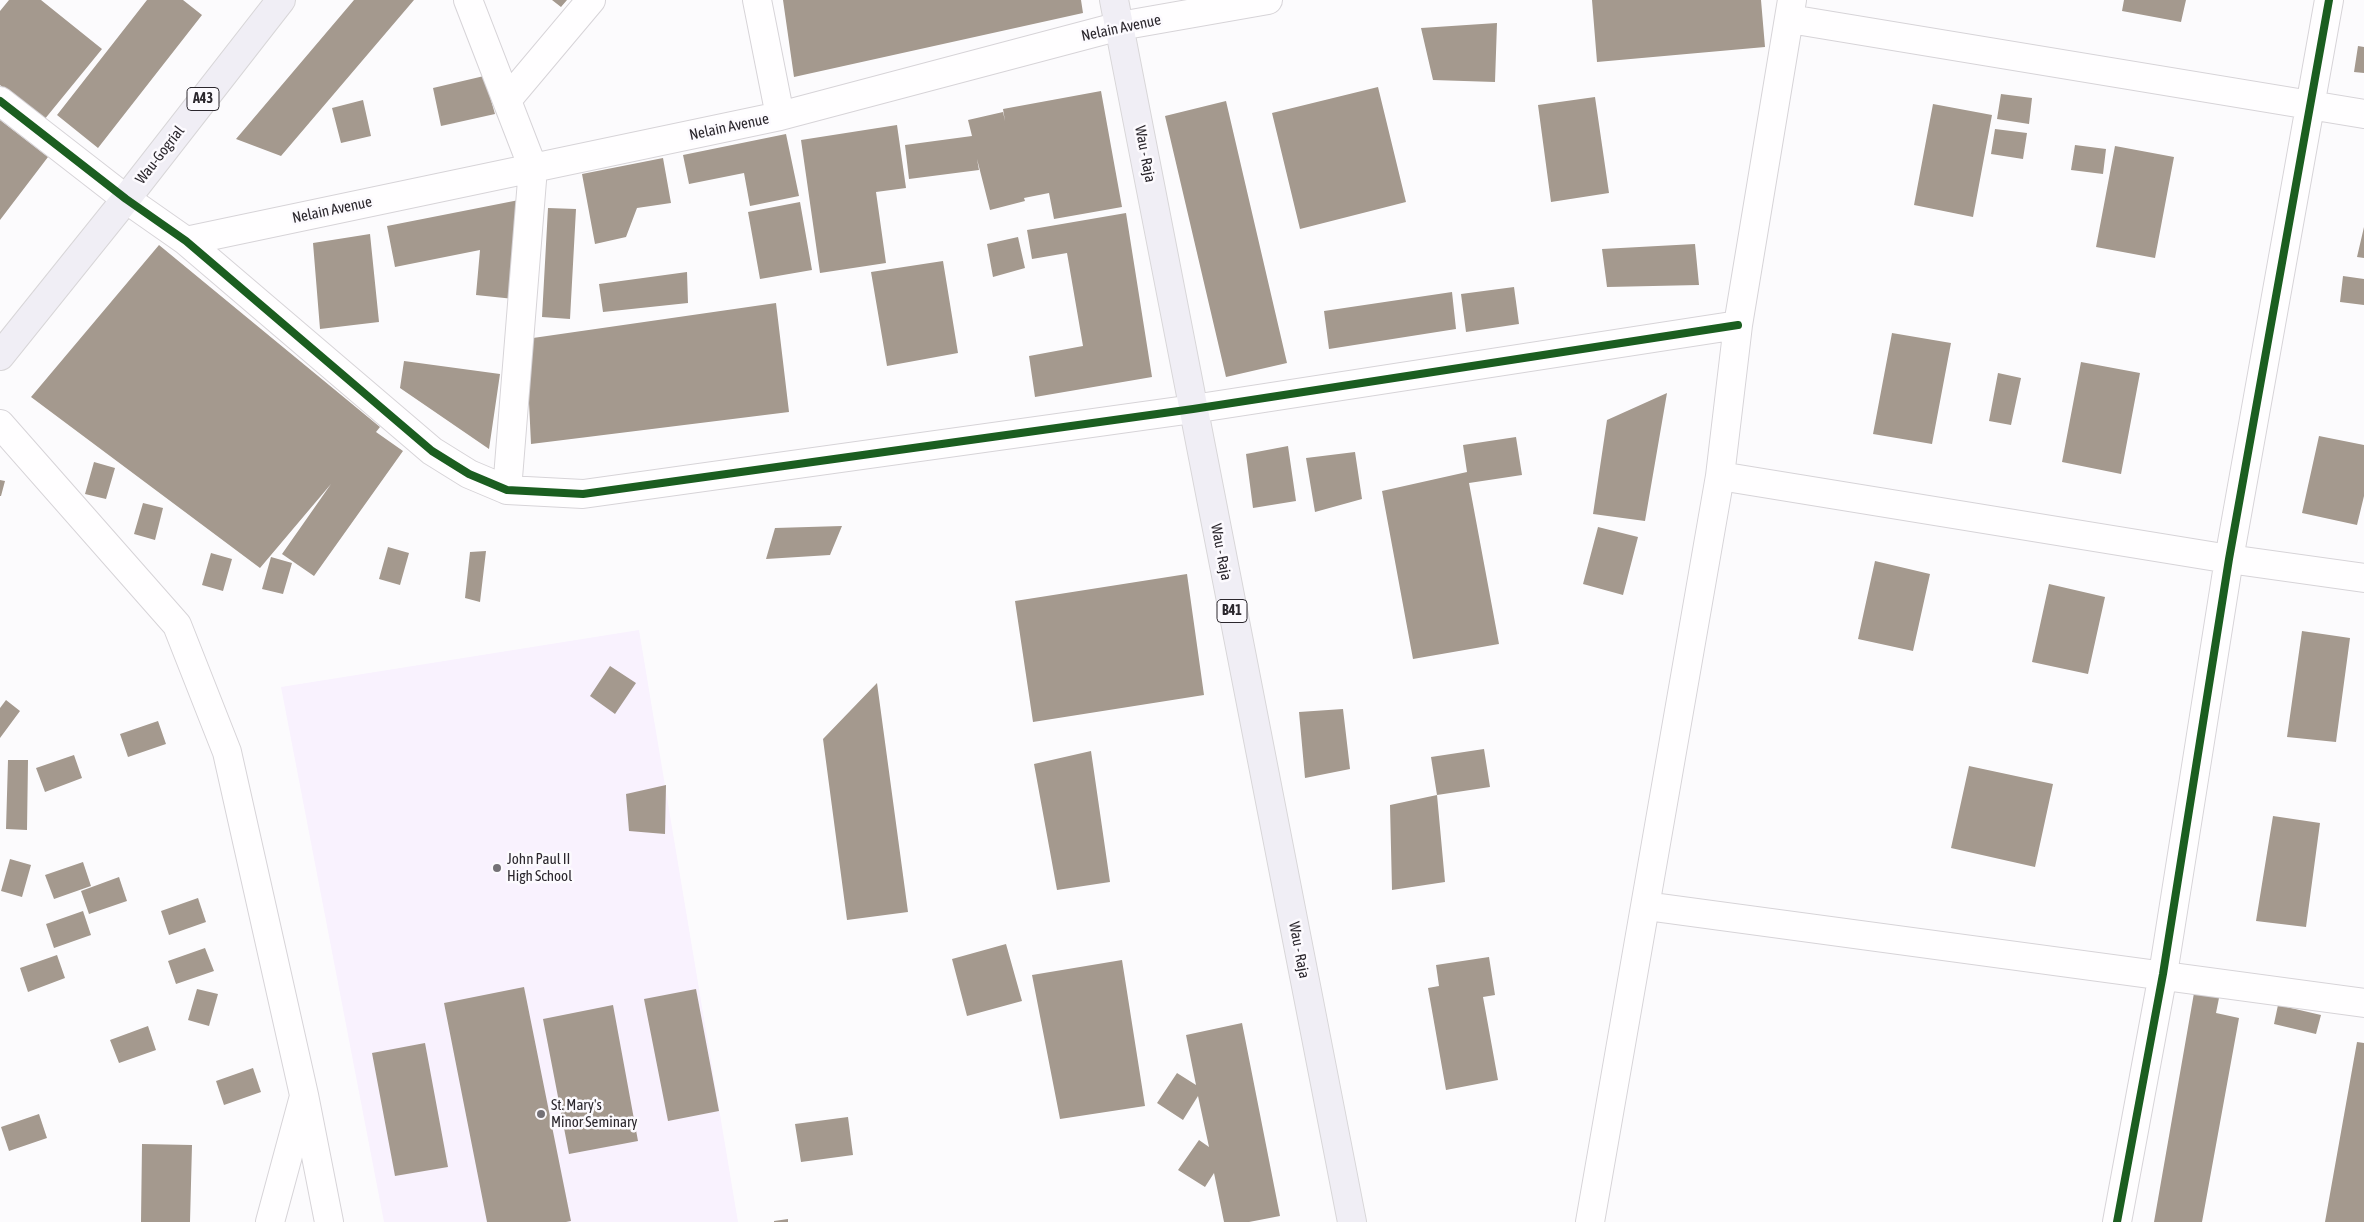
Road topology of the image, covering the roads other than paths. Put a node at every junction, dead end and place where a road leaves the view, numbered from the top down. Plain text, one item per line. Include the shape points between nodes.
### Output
1 (281, 0) edge
2 (468, 0) edge
3 (591, 0) edge
4 (757, 0) edge
5 (1114, 0) edge
6 (1268, 0) edge
7 (2329, 0) edge
8 (1791, 10) edge
9 (1120, 26) junction
10 (507, 100) junction
11 (0, 101) edge
12 (2309, 104) junction
13 (2364, 114) edge
14 (780, 116) junction
15 (533, 168) junction
16 (126, 199) junction
17 (186, 241) junction
18 (1738, 325) junction
19 (0, 356) edge
20 (1193, 409) junction
21 (0, 424) edge
22 (1720, 476) junction
23 (507, 490) junction
24 (2229, 559) junction
25 (2364, 578) edge
26 (1646, 906) junction
27 (2163, 974) junction
28 (2364, 1002) edge
29 (304, 1096) junction
30 (270, 1222) edge
31 (329, 1222) edge
32 (1352, 1222) edge
33 (1590, 1222) edge
34 (2117, 1222) edge

1 - 16 main road, Wau-Gogrial / A43
2 - 10 street
3 - 10 street
4 - 14 street
5 - 9 main road, Wau - Raja / B41
6 - 9 street, Nelain Avenue
7 - 12 street
8 - 12 street
8 - 18 street
9 - 14 street, Nelain Avenue
9 - 20 main road, Wau - Raja / B41
10 - 15 street
11 - 16 street
12 - 13 street
12 - 24 street
14 - 15 street, Nelain Avenue
15 - 17 street, Nelain Avenue
15 - 23 street
16 - 17 street
16 - 19 main road, Wau-Gogrial / A43
17 - 23 street via 432,450 469,474
18 - 20 street
18 - 22 street
20 - 23 street via 583,494
20 - 32 main road, Wau - Raja / B41
21 - 29 street via 177,626 227,752
22 - 24 street
22 - 26 street
24 - 25 street
24 - 27 street
26 - 27 street
26 - 33 street
27 - 28 street
27 - 34 street
29 - 30 street
29 - 31 street

